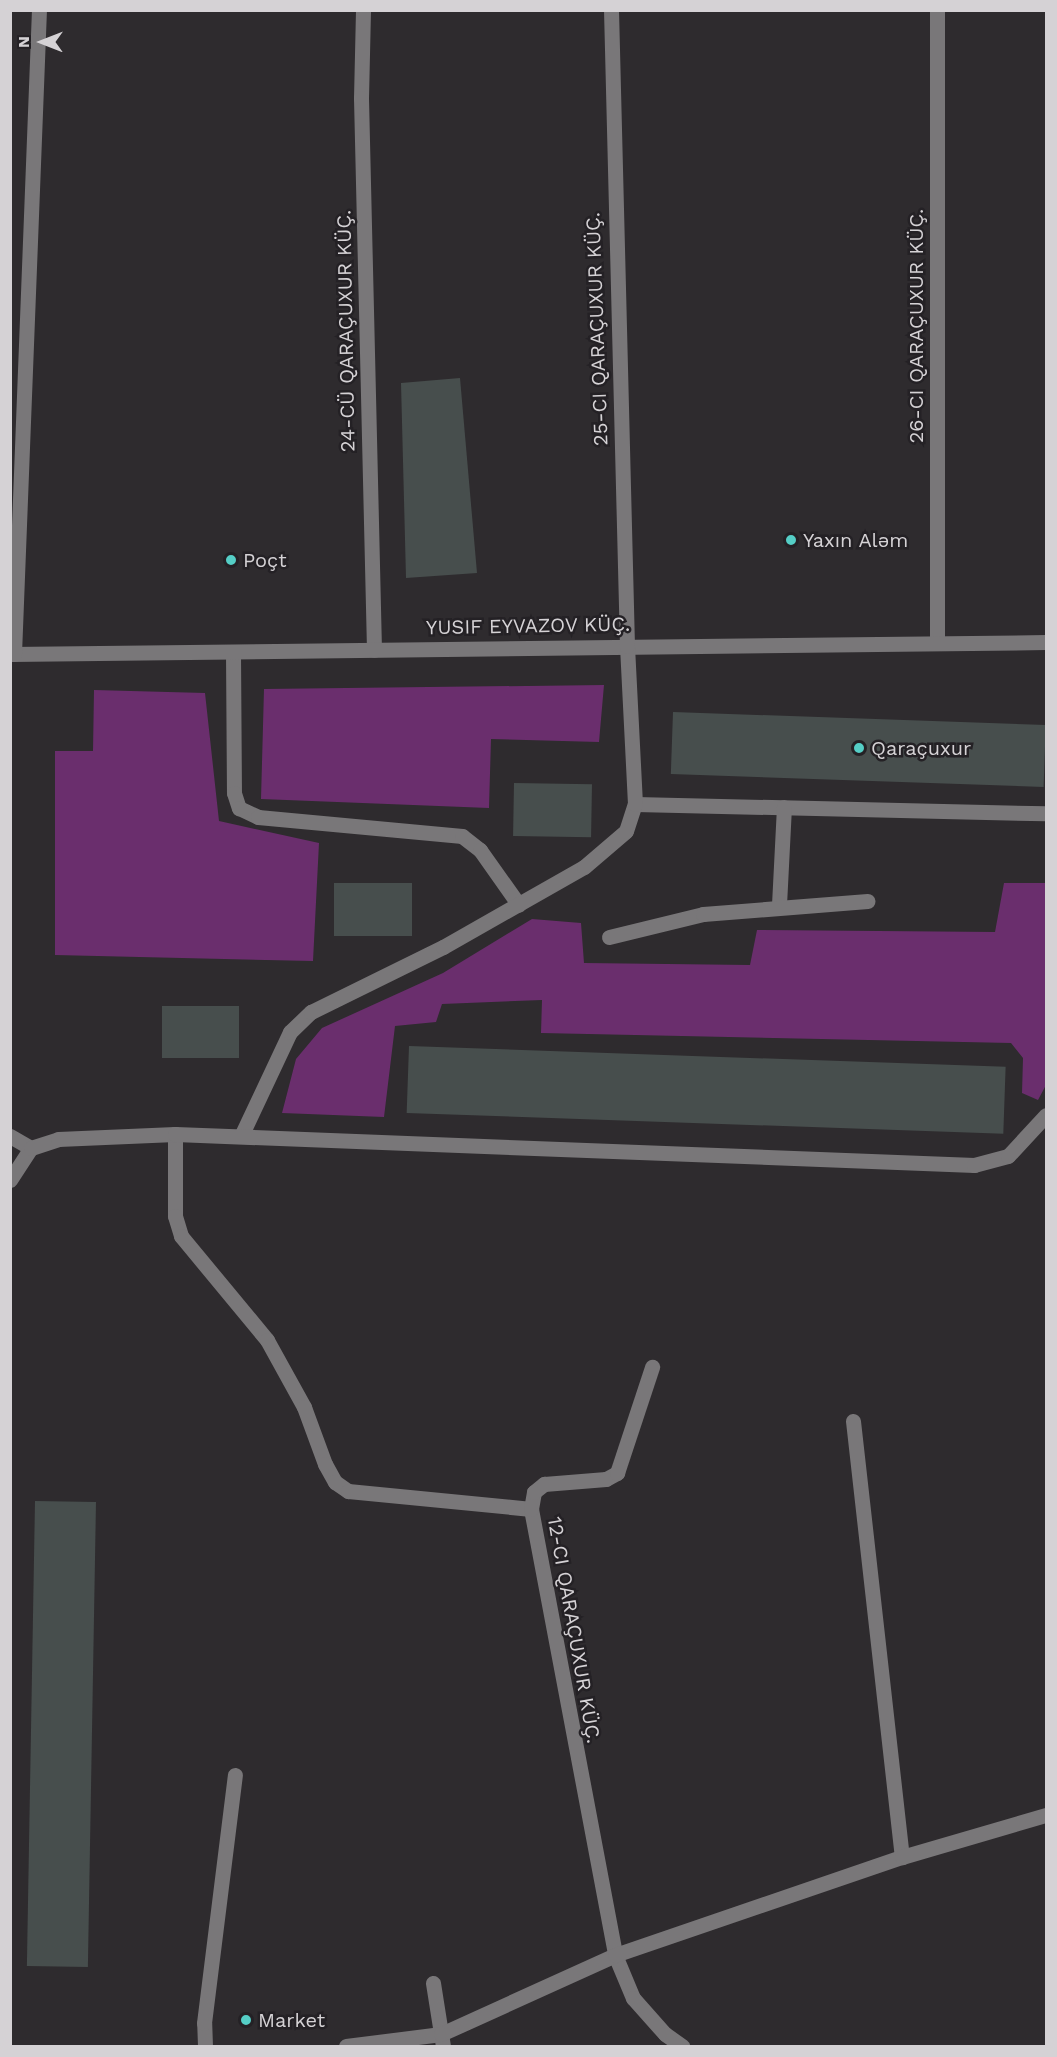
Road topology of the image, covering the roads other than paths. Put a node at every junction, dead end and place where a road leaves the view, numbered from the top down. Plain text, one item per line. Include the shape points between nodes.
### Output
1 (39, 10) edge
2 (363, 10) edge
3 (611, 10) edge
4 (937, 10) edge
5 (937, 640) junction
6 (1047, 642) edge
7 (627, 646) junction
8 (374, 650) junction
9 (233, 653) junction
10 (12, 654) edge
11 (635, 804) junction
12 (784, 807) junction
13 (1047, 813) edge
14 (867, 901) dead end
15 (519, 905) junction
16 (779, 905) junction
17 (609, 937) dead end
18 (1047, 1115) edge
19 (175, 1134) junction
20 (242, 1134) junction
21 (10, 1136) edge
22 (31, 1148) junction
23 (10, 1180) edge
24 (652, 1367) dead end
25 (853, 1421) dead end
26 (531, 1509) junction
27 (235, 1775) dead end
28 (1047, 1815) edge
29 (902, 1857) junction
30 (615, 1955) junction
31 (433, 1983) dead end
32 (442, 2040) edge
33 (205, 2046) edge
34 (346, 2046) edge
35 (682, 2046) edge

1 - 10 street
2 - 8 street, 24-CÜ QARAÇUXUR KÜÇ.
3 - 7 street, 25-CI QARAÇUXUR KÜÇ.
4 - 5 street
5 - 6 street, YUSIF EYVAZOV KÜÇ.
5 - 7 street, YUSIF EYVAZOV KÜÇ.
7 - 8 street, YUSIF EYVAZOV KÜÇ.
7 - 11 street, 25-CI QARAÇUXUR KÜÇ.
8 - 9 street, YUSIF EYVAZOV KÜÇ.
9 - 10 street, YUSIF EYVAZOV KÜÇ.
9 - 15 street via 234,793 239,808 258,817 462,836 480,850
11 - 12 street
11 - 15 street via 626,831 606,850
12 - 13 street
12 - 16 street
14 - 16 street
15 - 20 street via 311,1012 290,1032
16 - 17 street via 703,914
18 - 20 street via 1008,1156 974,1165
19 - 20 street
19 - 22 street via 57,1139
19 - 26 street, 12-CI QARAÇUXUR KÜÇ. via 175,1216 181,1236 267,1340 304,1407 335,1482 348,1491
21 - 22 street
22 - 23 street
24 - 26 street via 617,1473 606,1479 544,1484 534,1492
25 - 29 street
26 - 30 street, 12-CI QARAÇUXUR KÜÇ.
27 - 33 street via 204,2023
28 - 29 street
29 - 30 street
30 - 32 street
30 - 35 street, 12-CI QARAÇUXUR KÜÇ. via 633,1998 665,2034
31 - 32 street
32 - 34 street

